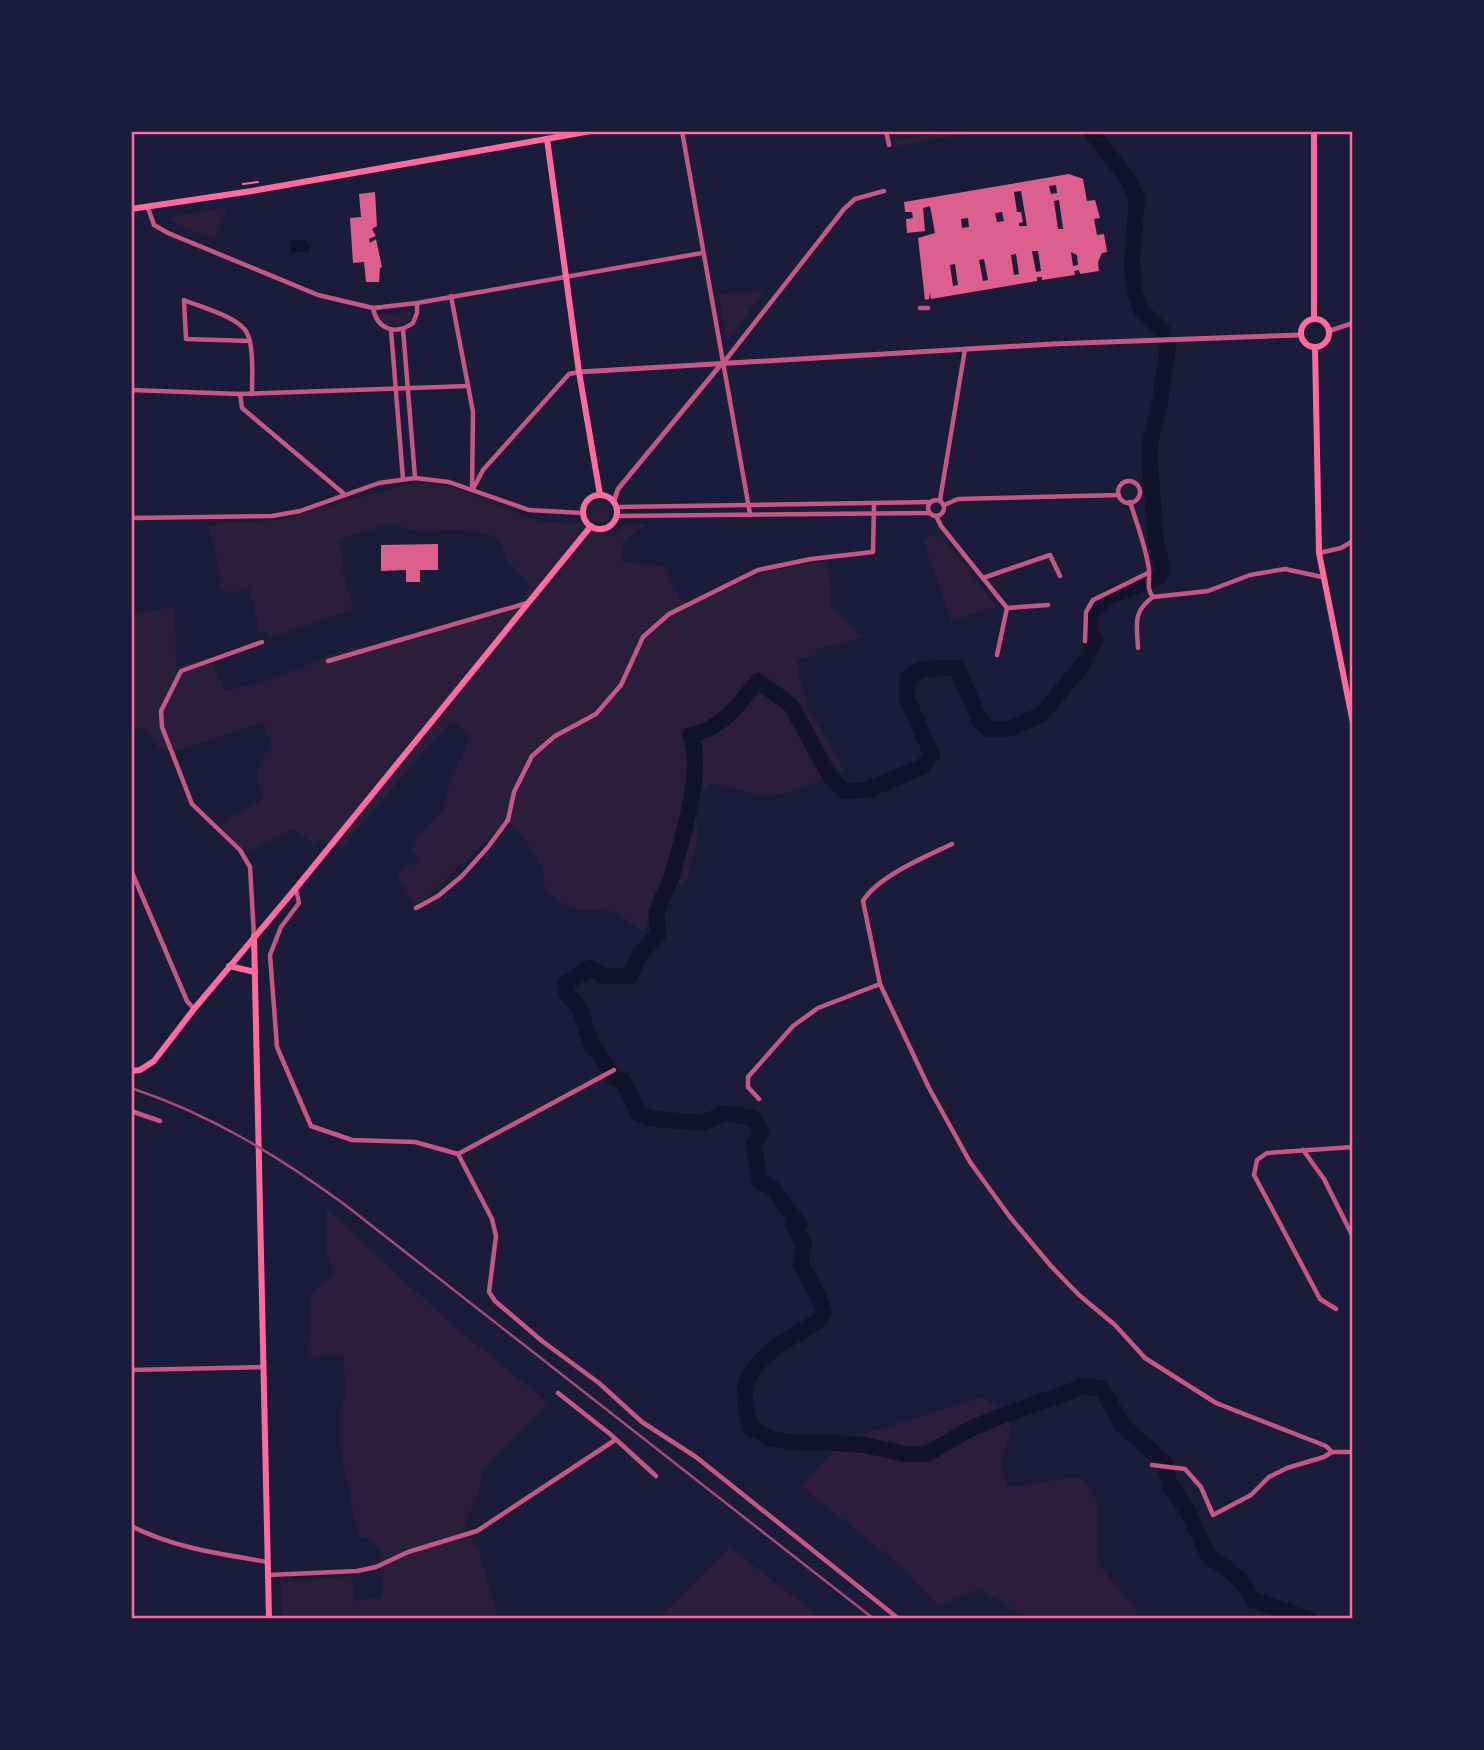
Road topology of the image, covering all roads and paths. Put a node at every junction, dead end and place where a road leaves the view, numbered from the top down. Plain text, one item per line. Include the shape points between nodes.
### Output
1 (591, 131) edge
2 (682, 131) edge
3 (886, 131) edge
4 (1314, 131) edge
5 (547, 139) junction
6 (889, 145) dead end
7 (884, 191) dead end
8 (148, 208) junction
9 (131, 209) edge
10 (702, 253) junction
11 (566, 277) junction
12 (451, 296) junction
13 (417, 303) junction
14 (373, 308) junction
15 (920, 308) dead end
16 (928, 308) dead end
17 (1314, 319) junction
18 (1353, 323) edge
19 (403, 329) junction
20 (391, 330) junction
21 (1329, 331) junction
22 (1301, 335) junction
23 (250, 341) junction
24 (1315, 347) junction
25 (965, 349) junction
26 (723, 362) junction
27 (579, 372) junction
28 (468, 386) junction
29 (407, 388) junction
30 (396, 389) junction
31 (131, 390) edge
32 (240, 394) junction
33 (252, 394) junction
34 (402, 478) junction
35 (415, 478) junction
36 (472, 490) junction
37 (343, 494) junction
38 (600, 495) junction
39 (1119, 495) junction
40 (931, 502) junction
41 (1130, 502) junction
42 (942, 503) junction
43 (615, 504) junction
44 (874, 504) junction
45 (749, 506) junction
46 (583, 513) junction
47 (874, 513) junction
48 (750, 514) junction
49 (933, 514) junction
50 (617, 516) junction
51 (131, 518) edge
52 (592, 526) junction
53 (1353, 541) edge
54 (1319, 553) junction
55 (1149, 575) junction
56 (1060, 576) dead end
57 (1322, 577) junction
58 (983, 578) junction
59 (1153, 597) junction
60 (527, 603) junction
61 (1048, 605) dead end
62 (1007, 608) junction
63 (1084, 641) dead end
64 (262, 642) dead end
65 (1138, 648) dead end
66 (997, 655) dead end
67 (328, 661) dead end
68 (1353, 723) edge
69 (952, 844) dead end
70 (131, 870) edge
71 (296, 888) junction
72 (416, 908) dead end
73 (254, 936) junction
74 (229, 967) junction
75 (255, 972) junction
76 (880, 985) junction
77 (194, 1009) junction
78 (131, 1071) edge
79 (612, 1071) dead end
80 (759, 1099) dead end
81 (131, 1111) edge
82 (160, 1121) dead end
83 (1353, 1147) edge
84 (1303, 1149) junction
85 (458, 1154) junction
86 (1353, 1237) edge
87 (1336, 1309) dead end
88 (264, 1367) junction
89 (131, 1370) edge
90 (558, 1393) dead end
91 (615, 1440) junction
92 (1332, 1452) junction
93 (1353, 1452) edge
94 (1152, 1465) dead end
95 (656, 1476) dead end
96 (131, 1526) edge
97 (268, 1562) junction
98 (268, 1575) junction
99 (268, 1619) edge
100 (899, 1619) edge

1 - 5 main road
2 - 10 street
3 - 6 street
4 - 17 main road
5 - 8 main road
5 - 11 main road
7 - 26 street via 855,199 844,209
8 - 9 main road
8 - 14 street via 155,225 168,233 318,295
10 - 11 street
10 - 26 street
11 - 12 street
11 - 27 main road
12 - 13 street
12 - 28 street
13 - 14 street
13 - 19 street via 413,323
14 - 20 street via 378,323
15 - 16 street
17 - 21 main road via 1325,323
17 - 22 main road via 1305,323
18 - 21 street
19 - 20 street
19 - 29 street
20 - 30 street
21 - 24 main road via 1324,344
22 - 24 main road via 1304,343
22 - 25 street
23 - 23 street via 238,322 184,300 186,339
23 - 33 street
24 - 54 main road
25 - 26 street
25 - 42 street
26 - 27 street
26 - 43 street via 618,489
26 - 45 street
27 - 36 street via 569,374 482,470
27 - 38 main road
28 - 29 street
28 - 36 street via 473,412
29 - 30 street
29 - 35 street
30 - 33 street
30 - 34 street
31 - 32 street
32 - 33 street
32 - 37 street via 242,408
34 - 35 street
34 - 37 street
35 - 36 street
36 - 46 street via 529,510
37 - 51 street via 300,511 272,516
38 - 43 main road
38 - 46 main road via 589,499
39 - 41 street
39 - 41 street via 1121,485 1133,482 1140,493
39 - 42 street
40 - 42 street
40 - 44 street
40 - 49 street via 928,507
41 - 55 street
42 - 49 street via 942,514
43 - 45 street
43 - 50 main road
44 - 45 street
44 - 47 street
45 - 48 street
46 - 52 main road
47 - 48 street
47 - 49 street
47 - 72 street via 873,552 758,570 669,614 643,637 621,685 596,714 555,736 532,757 514,792 508,820 488,848 454,883
48 - 50 street
49 - 58 street
50 - 52 main road via 607,527
52 - 60 main road
53 - 54 street
54 - 57 main road
55 - 59 street
55 - 63 street via 1094,600 1086,612
56 - 58 street via 1050,555
57 - 59 street via 1285,569 1250,575 1208,591
57 - 68 main road
58 - 62 street
59 - 65 street via 1142,605 1136,618
60 - 67 street
60 - 71 main road
61 - 62 street
62 - 66 street
64 - 73 street via 181,671 161,711 162,727 192,804 240,850 250,867
69 - 76 street via 901,869 863,901
70 - 77 street
71 - 73 main road
71 - 85 street via 299,903 281,927 270,955 276,1047 311,1126 352,1140 415,1142
73 - 74 main road
73 - 75 main road
74 - 75 main road
74 - 77 main road
75 - 88 main road
76 - 80 street via 827,1003 793,1026 748,1077 748,1087
76 - 92 street via 970,1161 1010,1217 1079,1295 1145,1358 1216,1403
77 - 78 main road via 154,1061
79 - 85 street
81 - 82 street
83 - 84 street
84 - 86 street
84 - 87 street via 1267,1153 1256,1160 1254,1175 1320,1299
85 - 100 street via 492,1219 496,1236 489,1292 495,1301 642,1422 695,1457
88 - 89 street
88 - 97 main road
90 - 91 street
91 - 95 street
91 - 98 street via 477,1531 376,1567
92 - 93 street
92 - 94 street via 1269,1477 1251,1495 1213,1515 1201,1487 1185,1469
96 - 97 street via 191,1548
97 - 98 main road
98 - 99 main road

